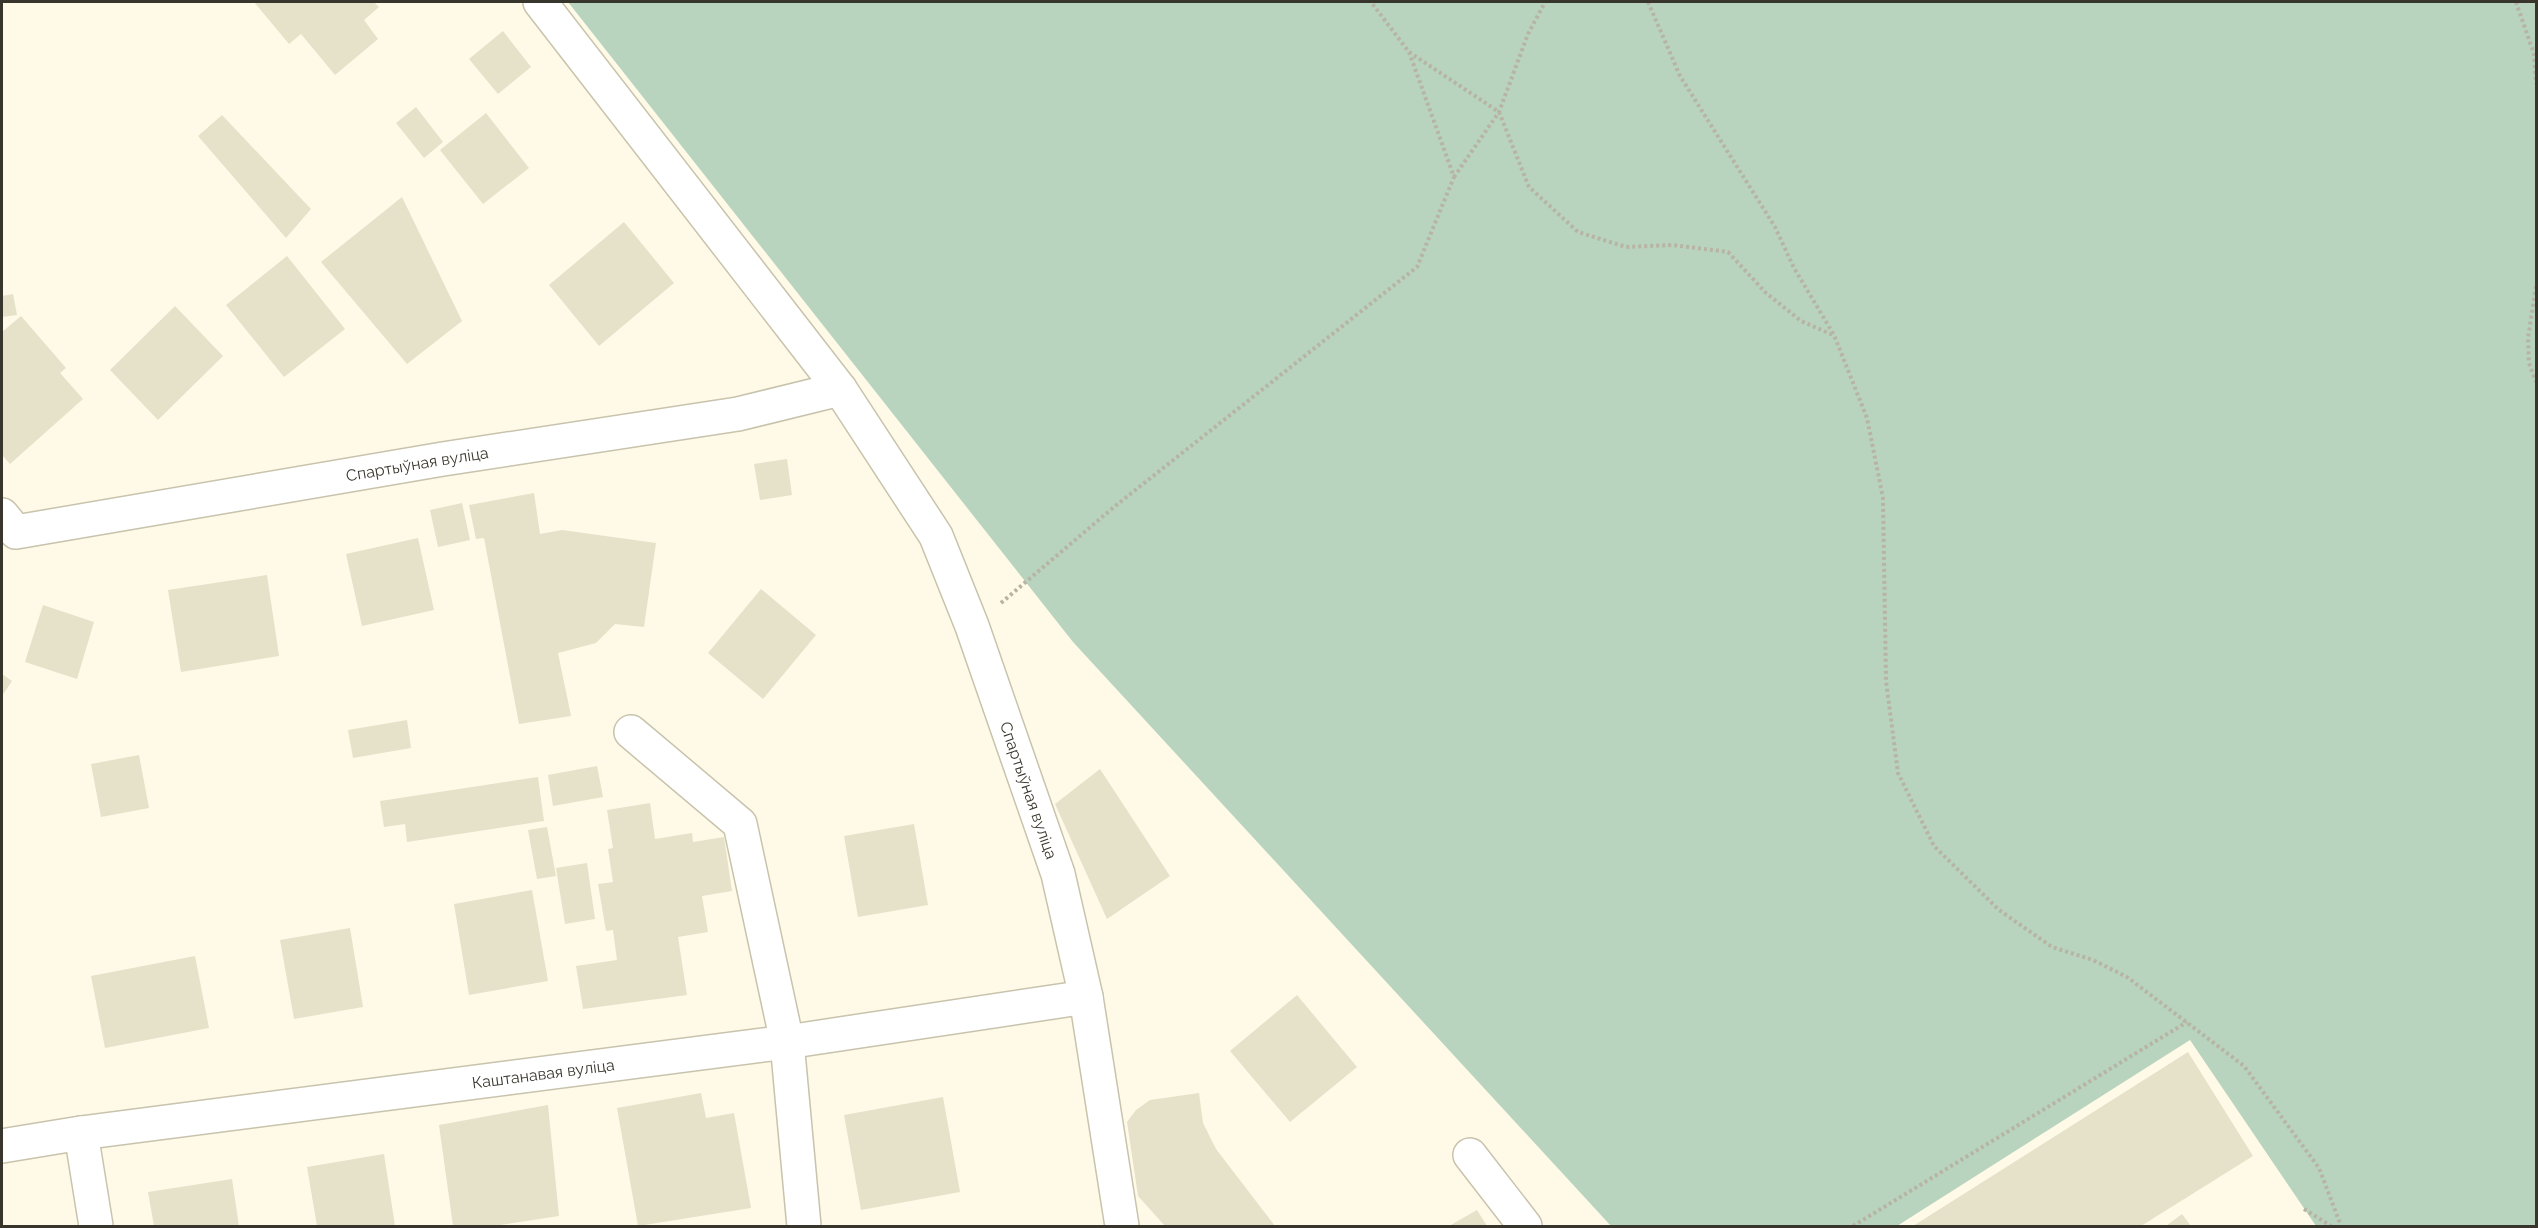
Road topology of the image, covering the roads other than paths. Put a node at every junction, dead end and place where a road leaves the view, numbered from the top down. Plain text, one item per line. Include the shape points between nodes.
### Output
1 (540, 2) edge
2 (840, 389) junction
3 (6, 530) edge
4 (631, 732) dead end
5 (1086, 997) junction
6 (787, 1042) junction
7 (81, 1133) junction
8 (2, 1146) edge
9 (1470, 1155) dead end
10 (96, 1227) edge
11 (804, 1227) edge
12 (1122, 1227) edge
13 (1525, 1227) edge

1 - 2 street, Спартыўная вуліца
2 - 3 street, Спартыўная вуліца via 738,414
2 - 5 street, Спартыўная вуліца via 936,536 972,626 1058,874
4 - 6 street via 740,824
5 - 6 street, Каштанавая вуліца
5 - 12 street, Спартыўная вуліца
6 - 7 street, Каштанавая вуліца
6 - 11 street
7 - 8 street, Каштанавая вуліца
7 - 10 street
9 - 13 street

